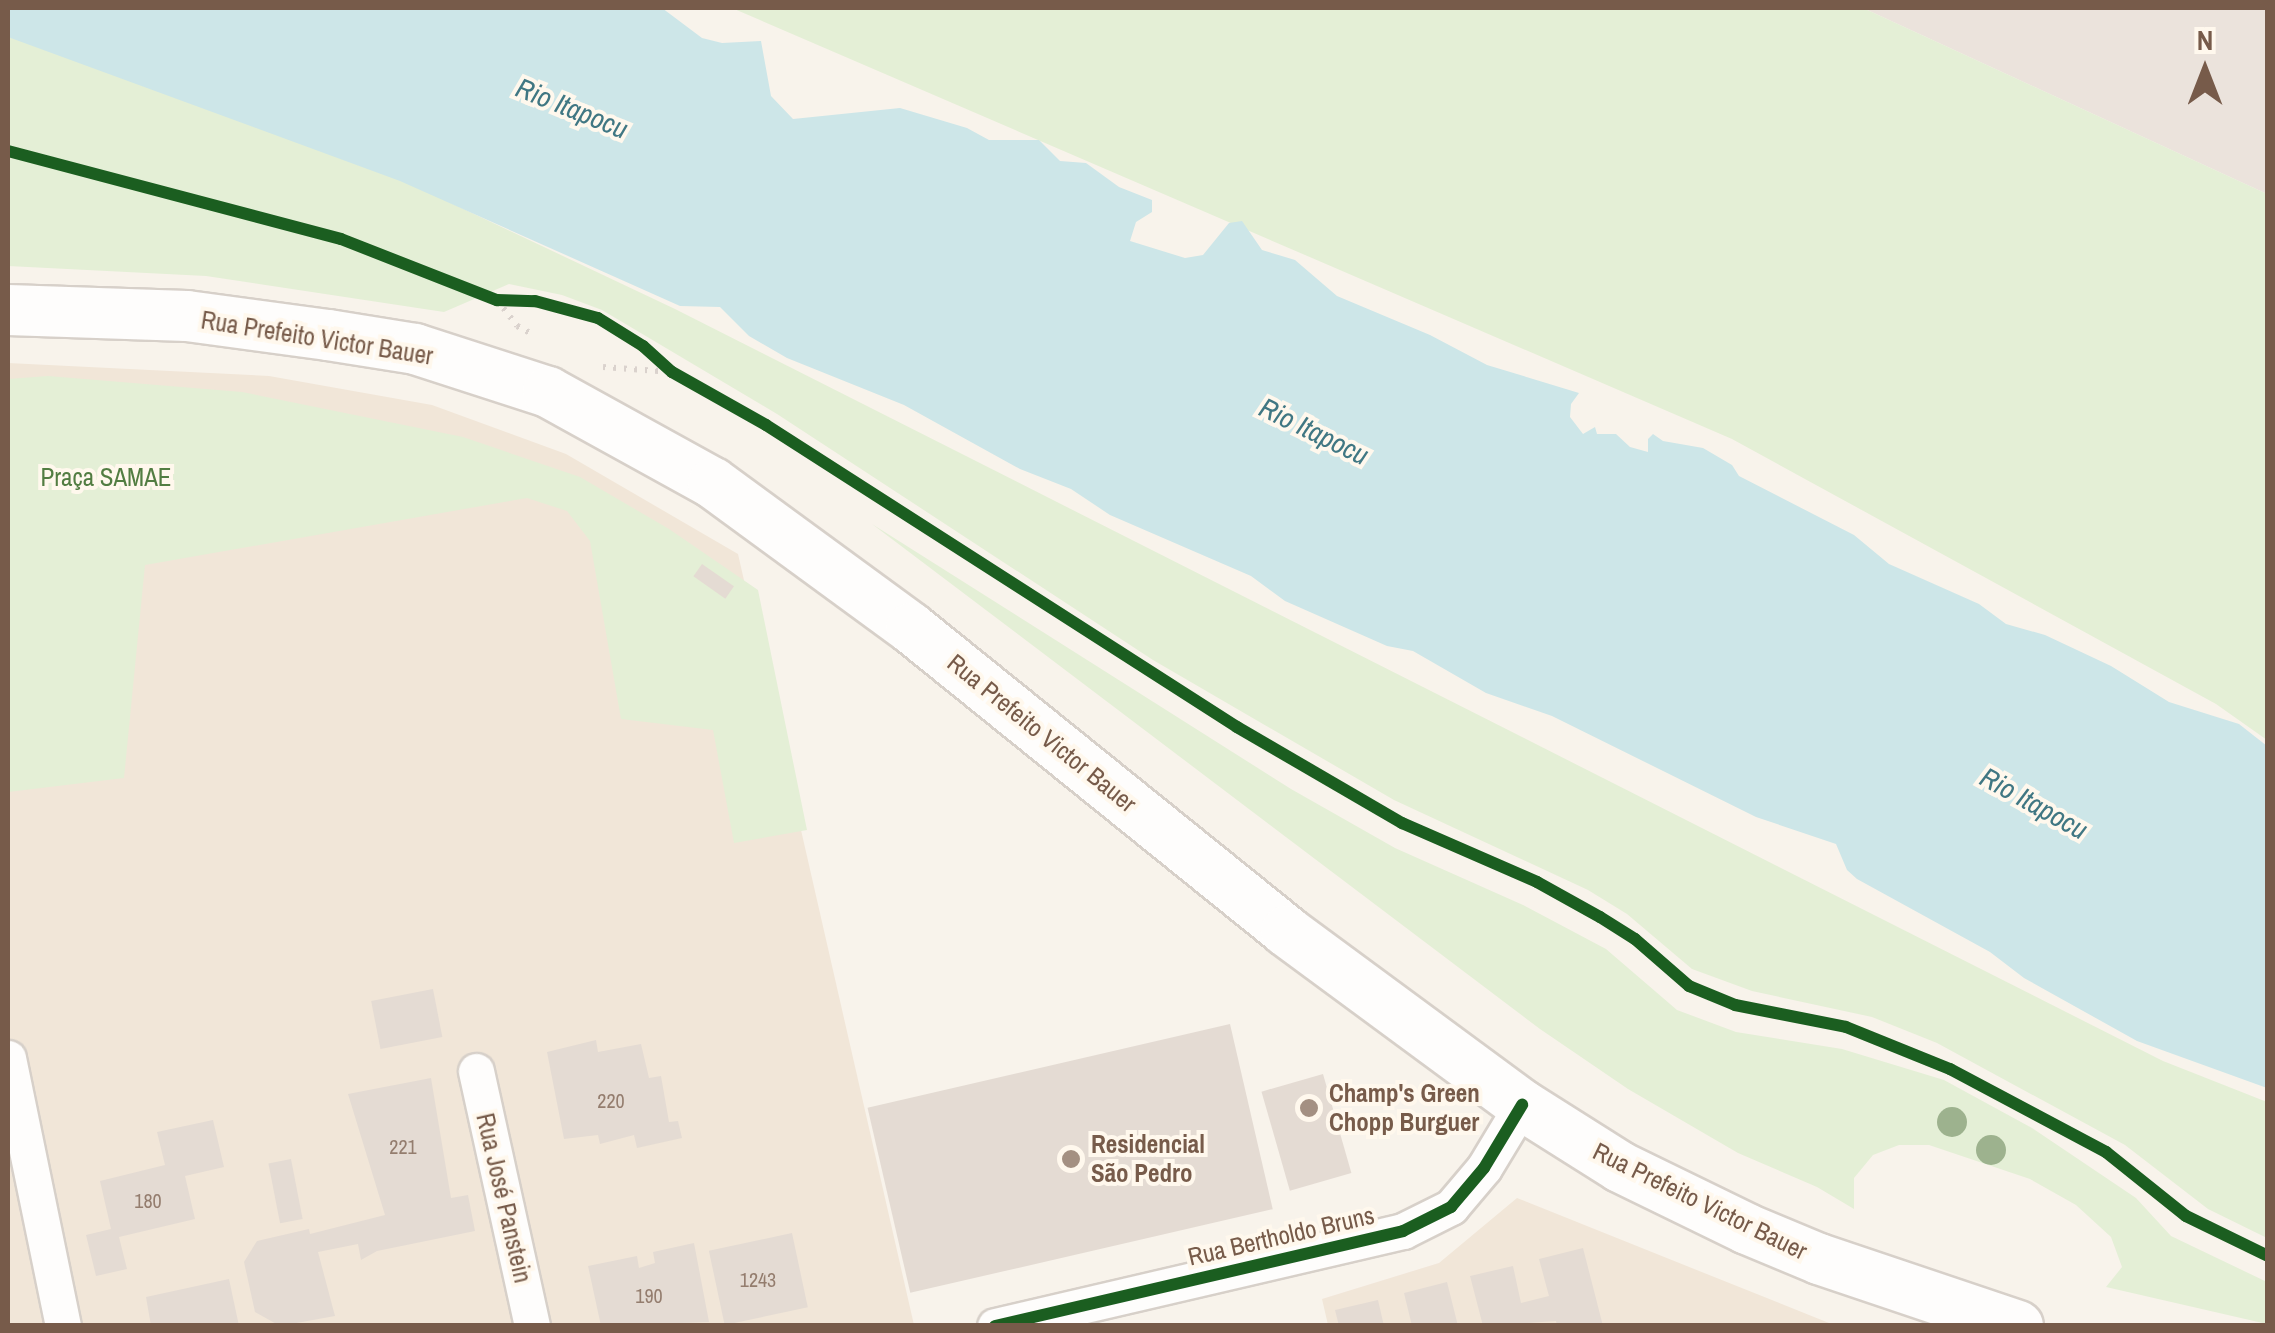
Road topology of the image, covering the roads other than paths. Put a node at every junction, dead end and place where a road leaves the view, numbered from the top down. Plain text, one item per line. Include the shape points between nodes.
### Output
1 (8, 310) edge
2 (8, 1058) edge
3 (476, 1071) dead end
4 (1522, 1105) junction
5 (63, 1326) edge
6 (532, 1326) edge
7 (995, 1326) edge
8 (2018, 1326) edge

1 - 4 main road, Rua Prefeito Victor Bauer via 187,316 328,334 414,349 548,392 713,484 880,606 1286,931
2 - 5 street
3 - 6 street, Rua José Panstein
4 - 7 street, Rua Bertholdo Bruns via 1451,1207 1403,1231
4 - 8 main road, Rua Prefeito Victor Bauer via 1620,1167 1747,1229

